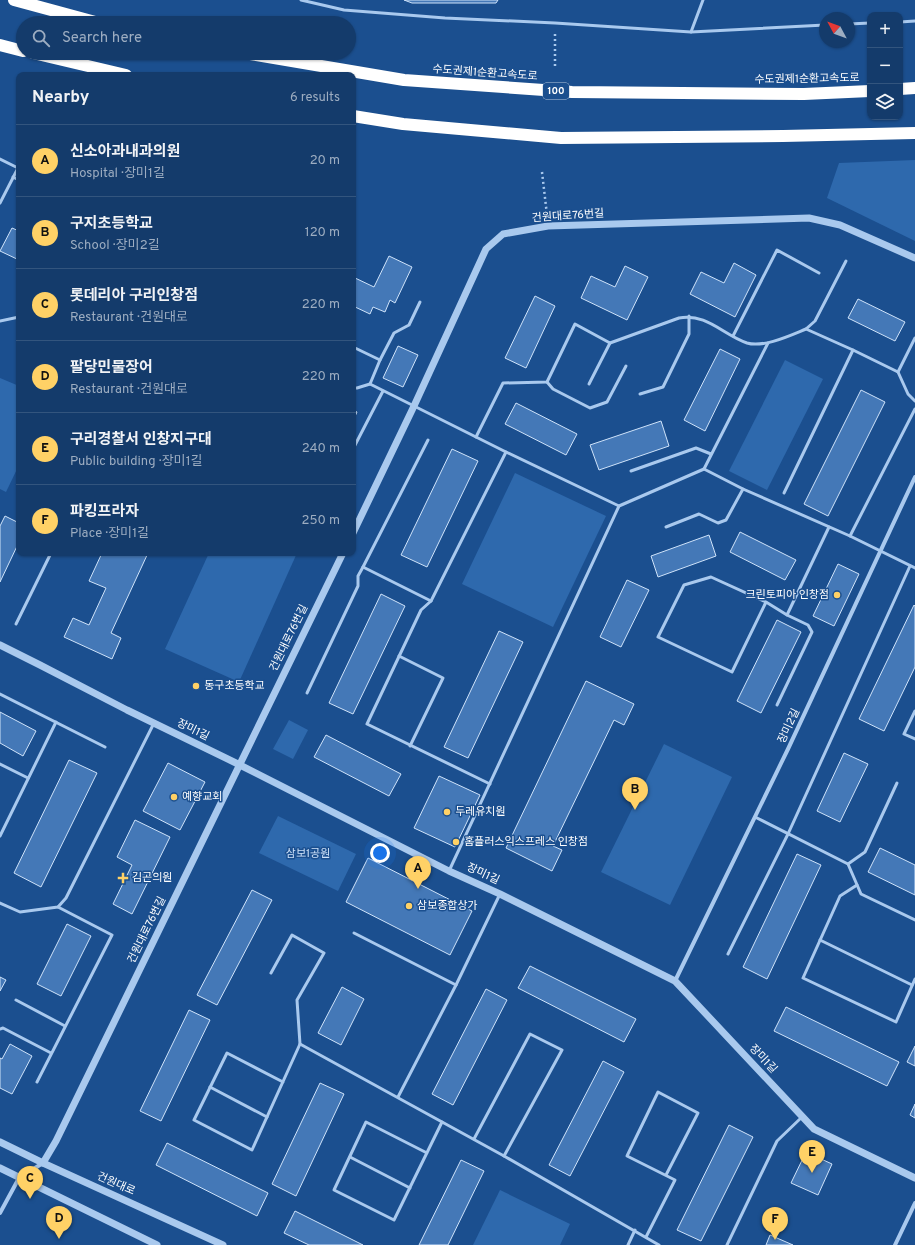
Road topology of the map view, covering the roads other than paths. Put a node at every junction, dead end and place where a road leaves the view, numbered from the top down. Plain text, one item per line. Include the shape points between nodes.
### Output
1 (14, 0) edge
2 (301, 0) edge
3 (703, 0) edge
4 (73, 16) edge
5 (915, 21) edge
6 (903, 22) edge
7 (867, 23) edge
8 (855, 24) edge
9 (819, 25) edge
10 (690, 32) junction
11 (0, 45) edge
12 (16, 48) edge
13 (63, 60) edge
14 (285, 60) edge
15 (113, 72) edge
16 (915, 88) edge
17 (903, 89) edge
18 (867, 91) edge
19 (356, 116) edge
20 (915, 133) edge
21 (0, 159) edge
22 (16, 167) edge
23 (16, 172) edge
24 (13, 177) junction
25 (16, 178) edge
26 (0, 202) edge
27 (915, 258) edge
28 (846, 261) dead end
29 (819, 273) dead end
30 (420, 302) dead end
31 (689, 316) junction
32 (16, 318) edge
33 (0, 321) edge
34 (806, 329) junction
35 (733, 336) junction
36 (915, 338) edge
37 (610, 343) junction
38 (768, 343) junction
39 (356, 348) edge
40 (853, 350) junction
41 (380, 360) junction
42 (626, 366) dead end
43 (898, 372) junction
44 (547, 382) junction
45 (370, 384) junction
46 (589, 384) dead end
47 (356, 388) edge
48 (383, 390) junction
49 (640, 394) dead end
50 (915, 401) edge
51 (414, 406) junction
52 (915, 409) edge
53 (476, 437) junction
54 (428, 440) dead end
55 (356, 443) edge
56 (506, 452) junction
57 (711, 454) junction
58 (704, 469) junction
59 (631, 471) dead end
60 (915, 477) edge
61 (743, 489) junction
62 (784, 493) dead end
63 (619, 506) junction
64 (356, 527) edge
65 (666, 527) dead end
66 (829, 528) junction
67 (850, 536) junction
68 (880, 550) junction
69 (50, 556) edge
70 (342, 556) edge
71 (910, 566) junction
72 (363, 567) junction
73 (915, 568) edge
74 (431, 601) junction
75 (766, 602) junction
76 (787, 615) junction
77 (16, 624) dead end
78 (0, 645) edge
79 (399, 656) junction
80 (307, 693) dead end
81 (0, 694) edge
82 (777, 705) dead end
83 (915, 711) edge
84 (56, 722) junction
85 (154, 723) junction
86 (915, 740) edge
87 (410, 746) junction
88 (105, 747) dead end
89 (0, 764) edge
90 (240, 765) junction
91 (28, 778) junction
92 (897, 783) dead end
93 (490, 784) junction
94 (755, 817) junction
95 (788, 834) junction
96 (0, 836) edge
97 (848, 864) junction
98 (449, 871) junction
99 (857, 885) junction
100 (500, 894) junction
101 (0, 903) edge
102 (58, 907) junction
103 (915, 920) edge
104 (354, 933) dead end
105 (820, 940) junction
106 (728, 954) dead end
107 (271, 973) dead end
108 (915, 979) edge
109 (675, 981) junction
110 (456, 984) junction
111 (912, 985) junction
112 (16, 1000) dead end
113 (65, 1026) junction
114 (0, 1029) edge
115 (300, 1044) junction
116 (51, 1053) junction
117 (37, 1082) dead end
118 (283, 1082) junction
119 (210, 1087) junction
120 (398, 1097) junction
121 (266, 1117) junction
122 (802, 1117) junction
123 (442, 1122) junction
124 (474, 1139) junction
125 (0, 1142) edge
126 (427, 1153) junction
127 (504, 1156) junction
128 (350, 1157) junction
129 (42, 1164) junction
130 (0, 1168) edge
131 (666, 1175) junction
132 (19, 1178) junction
133 (915, 1178) edge
134 (410, 1188) junction
135 (915, 1203) edge
136 (0, 1213) edge
137 (635, 1230) junction
138 (646, 1237) junction
139 (157, 1245) edge
140 (223, 1245) edge
141 (628, 1245) edge
142 (660, 1245) edge
143 (727, 1245) edge
144 (895, 1245) edge

1 - 4 highway
2 - 10 lane via 344,10
3 - 10 lane
5 - 6 lane
7 - 8 lane
9 - 10 lane
11 - 12 highway
13 - 15 highway
14 - 18 highway, 수도권제1순환고속도로 / 100 via 404,80 572,92 804,94
16 - 17 highway
19 - 20 highway via 403,124 561,138
21 - 22 lane
23 - 24 lane
24 - 25 lane
24 - 26 lane
27 - 51 street, 건원대로76번길 via 840,225 809,218 548,226 503,234 486,249
28 - 34 lane via 815,321
29 - 35 lane via 778,250
30 - 41 lane via 410,324 394,333
31 - 35 lane via 703,319
31 - 37 lane
31 - 49 lane via 689,334 663,387
32 - 33 lane
34 - 38 lane
34 - 40 lane
35 - 38 lane via 748,343
36 - 43 lane
37 - 44 lane via 575,324
37 - 46 lane
38 - 57 lane
39 - 41 lane
40 - 43 lane
40 - 62 lane
41 - 45 lane
42 - 44 lane via 607,402 590,408 553,389
43 - 50 lane via 908,394
44 - 53 lane via 503,383
45 - 47 lane
45 - 48 lane
48 - 51 lane
48 - 55 lane
51 - 53 lane
51 - 64 street, 건원대로76번길
52 - 67 lane
53 - 56 lane
54 - 72 lane
56 - 63 lane
56 - 74 lane
57 - 58 lane
57 - 59 lane via 696,448
58 - 61 lane
58 - 63 lane
60 - 68 street, 장미2길
61 - 65 lane via 726,520 718,523 699,514
61 - 66 lane
63 - 93 lane
66 - 67 lane
66 - 76 lane
67 - 68 lane
68 - 71 lane
68 - 94 street, 장미2길
69 - 77 lane
70 - 90 street, 건원대로76번길
71 - 73 lane
71 - 95 lane
72 - 74 lane
72 - 80 lane via 358,576 358,586
74 - 79 lane via 421,610
75 - 75 lane via 711,577 684,585 658,637 732,672
75 - 76 lane
76 - 82 lane via 808,625 812,632
78 - 85 street, 장미1길
79 - 87 lane via 366,724
79 - 87 lane via 443,678
81 - 84 lane
83 - 86 lane via 904,734
84 - 88 lane
84 - 91 lane
85 - 90 street, 장미1길
85 - 102 lane via 66,898
87 - 93 lane
89 - 91 lane
90 - 98 street, 장미1길
90 - 129 street, 건원대로76번길 via 56,1141
91 - 96 lane
92 - 97 lane via 865,852
93 - 98 lane
94 - 95 lane
94 - 109 street, 장미2길
95 - 97 lane
95 - 106 lane
97 - 99 lane
98 - 100 street, 장미1길
99 - 103 lane via 861,894
99 - 105 lane via 840,896
100 - 109 street, 장미1길
100 - 110 lane
101 - 102 lane via 20,912
102 - 113 lane via 112,935
104 - 110 lane
105 - 111 lane
105 - 111 lane via 803,978 896,1022
107 - 115 lane via 292,935 324,953 297,1000
108 - 111 lane
109 - 122 street, 장미1길
110 - 120 lane
112 - 113 lane
113 - 116 lane
114 - 116 lane via 3,1028
115 - 118 lane
115 - 120 lane
116 - 117 lane
118 - 119 lane via 227,1053
118 - 121 lane
119 - 121 lane
119 - 121 lane via 194,1120 252,1150
120 - 123 lane
122 - 133 street, 장미1길 via 814,1128
122 - 143 lane via 777,1141
123 - 124 lane
123 - 126 lane
124 - 127 lane
124 - 127 lane via 530,1034 562,1050
125 - 129 street, 건원대로
126 - 128 lane via 366,1122
126 - 134 lane
127 - 137 lane
128 - 134 lane
128 - 134 lane via 334,1190 394,1220
129 - 132 street
129 - 140 street, 건원대로
130 - 132 street
131 - 131 lane via 627,1156 658,1092 698,1113
131 - 138 lane via 675,1180
132 - 136 street
132 - 139 street
135 - 144 street
137 - 138 lane
137 - 141 lane
138 - 142 lane

